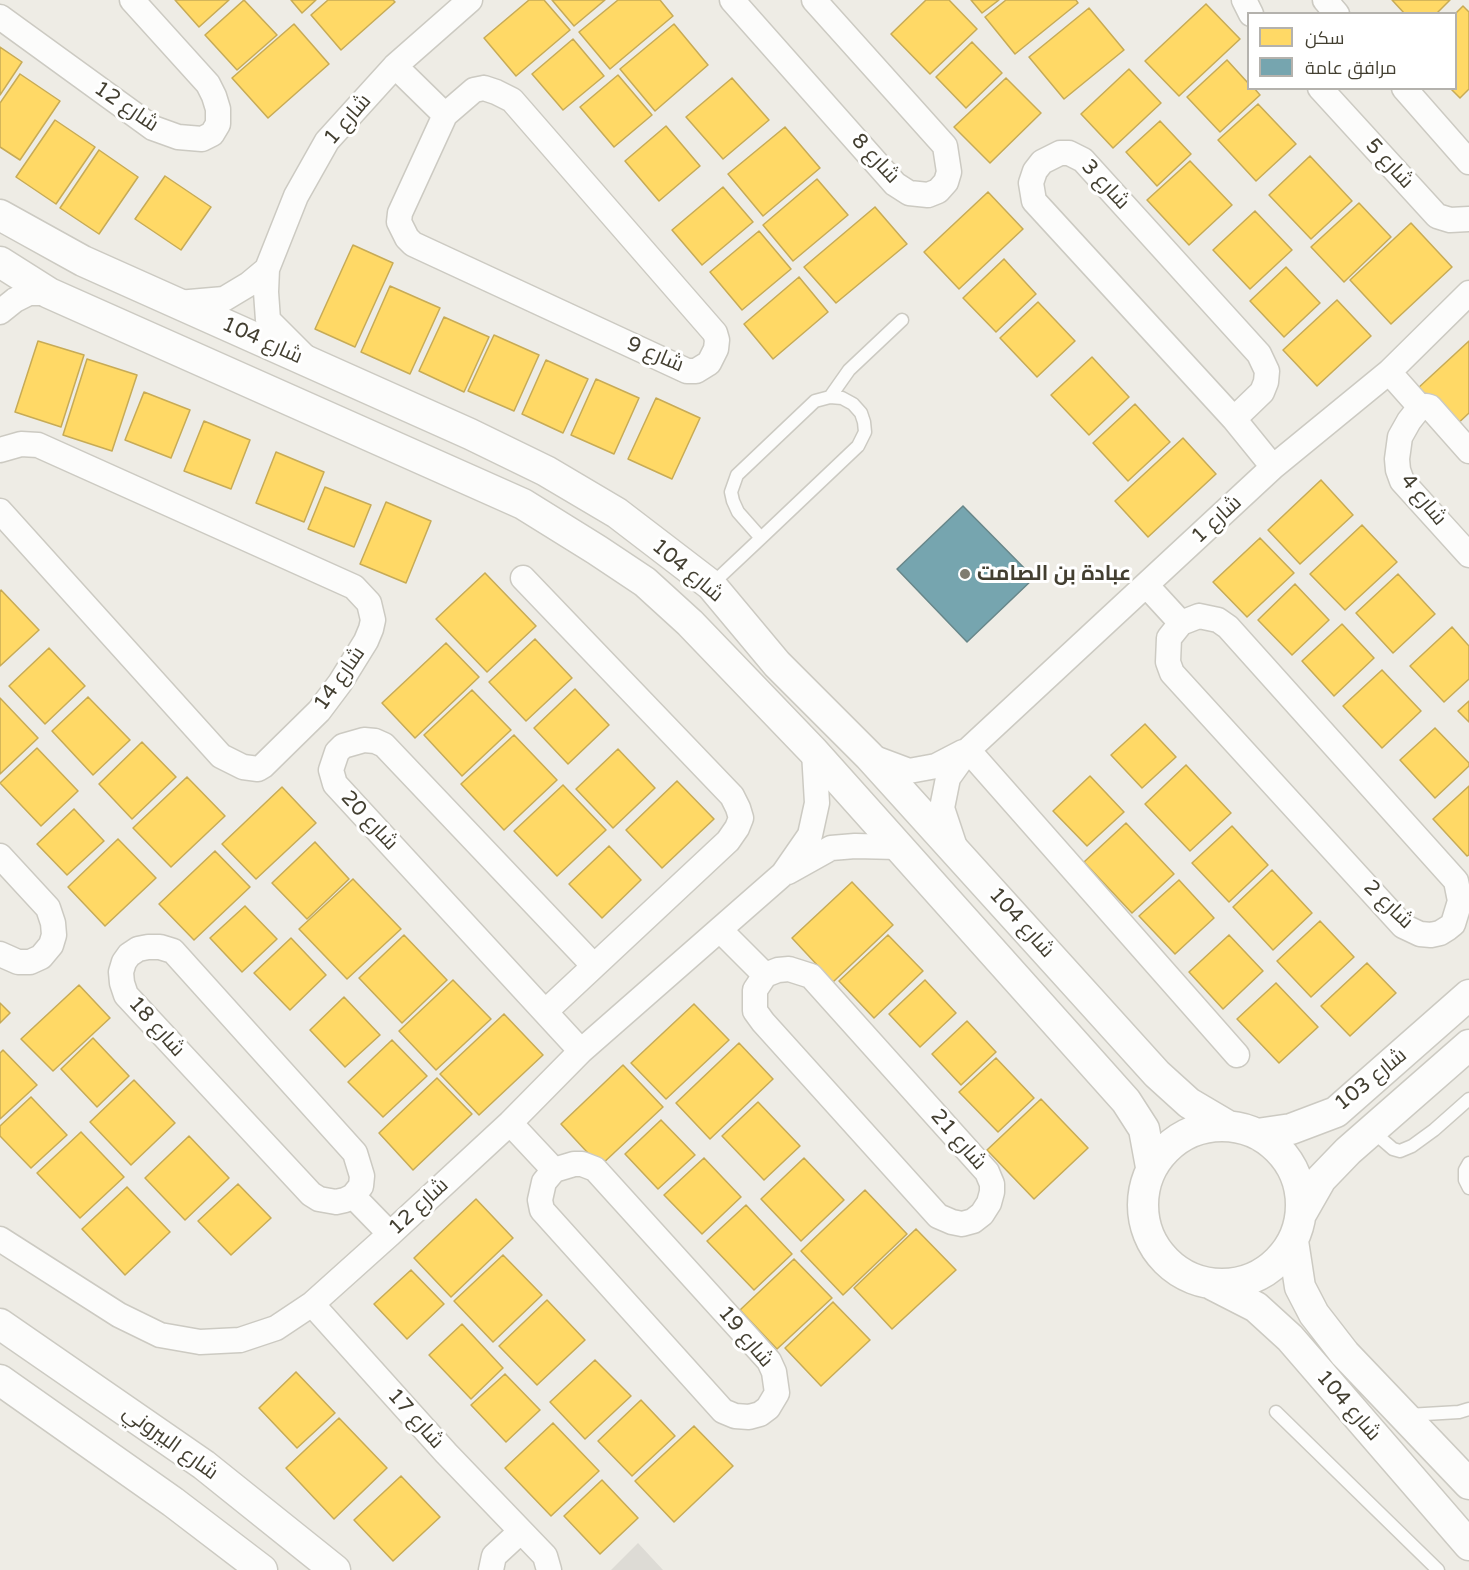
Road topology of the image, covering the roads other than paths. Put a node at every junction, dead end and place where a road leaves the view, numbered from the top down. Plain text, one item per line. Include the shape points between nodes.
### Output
1 (132, 0) edge
2 (470, 0) edge
3 (732, 0) edge
4 (814, 0) edge
5 (1325, 0) edge
6 (1335, 12) edge
7 (0, 18) edge
8 (395, 66) junction
9 (1322, 90) edge
10 (1406, 90) edge
11 (445, 115) junction
12 (1469, 162) edge
13 (0, 215) edge
14 (1469, 219) edge
15 (0, 262) edge
16 (267, 269) junction
17 (49, 293) junction
18 (1469, 293) edge
19 (178, 303) junction
20 (0, 312) edge
21 (902, 320) dead end
22 (310, 362) junction
23 (1389, 372) junction
24 (830, 397) junction
25 (1420, 407) junction
26 (1234, 419) junction
27 (470, 434) junction
28 (0, 450) edge
29 (1469, 451) edge
30 (1273, 467) junction
31 (449, 471) junction
32 (0, 511) edge
33 (624, 519) junction
34 (762, 538) junction
35 (597, 550) junction
36 (1469, 555) edge
37 (523, 578) dead end
38 (711, 585) junction
39 (1147, 586) junction
40 (1181, 623) junction
41 (968, 750) junction
42 (814, 752) junction
43 (869, 756) junction
44 (898, 847) junction
45 (955, 850) junction
46 (0, 856) edge
47 (783, 874) junction
48 (720, 930) junction
49 (0, 954) edge
50 (594, 966) junction
51 (765, 975) junction
52 (1469, 995) edge
53 (546, 1011) junction
54 (1469, 1045) edge
55 (581, 1051) junction
56 (1237, 1054) dead end
57 (1469, 1099) edge
58 (510, 1122) junction
59 (1228, 1126) junction
60 (1370, 1129) junction
61 (1257, 1134) junction
62 (1469, 1163) edge
63 (1151, 1167) junction
64 (554, 1170) junction
65 (1469, 1188) edge
66 (353, 1196) junction
67 (1297, 1227) junction
68 (390, 1234) junction
69 (0, 1239) edge
70 (1213, 1285) junction
71 (312, 1304) junction
72 (0, 1324) edge
73 (0, 1380) edge
74 (1469, 1409) edge
75 (1276, 1412) dead end
76 (1403, 1416) junction
77 (1469, 1484) edge
78 (520, 1532) junction
79 (1469, 1545) edge
80 (320, 1564) edge
81 (262, 1570) edge
82 (491, 1570) edge
83 (549, 1570) edge
84 (1438, 1570) edge

1 - 7 street, شارع 12 via 208,84 218,109 218,124 212,134 202,139 178,137 153,128
2 - 8 street, شارع 1
3 - 4 street, شارع 8 via 896,184 909,193 928,195 938,191 949,172 945,146
5 - 6 street
8 - 11 street
8 - 16 street, شارع 1 via 327,141 296,196
9 - 14 street, شارع 5 via 1437,216
10 - 12 street
11 - 11 street, شارع 9 via 400,213 402,230 413,244 687,370 709,363 716,349 715,333 512,100 484,88 474,90
13 - 19 street, شارع 104 via 83,261
15 - 17 street, شارع 104
16 - 19 street via 224,299
16 - 22 street, شارع 1 via 268,320
17 - 20 street via 28,293
17 - 31 street, شارع 104
18 - 23 street, شارع 1
19 - 22 street, شارع 104
21 - 24 lane via 849,370
22 - 27 street, شارع 104
23 - 25 street
23 - 30 street, شارع 1
24 - 34 lane via 815,401 737,475 731,492 733,501
24 - 34 lane via 853,404 861,413 865,432 858,446
25 - 29 street via 1430,407
25 - 36 street, شارع 4 via 1400,437 1398,470 1402,481
26 - 26 street, شارع 3 via 1262,392 1266,382 1259,354 1083,160 1060,153 1042,162 1031,183 1034,201
26 - 30 street, شارع 3
27 - 31 street via 468,459
27 - 33 street, شارع 104 via 546,471
28 - 32 street, شارع 14 via 21,444 38,445 354,588 369,603 371,629 319,711 263,766 243,767 221,756
30 - 39 street, شارع 1
31 - 35 street, شارع 104 via 523,504
33 - 35 street via 614,521 604,530
33 - 38 street, شارع 104
34 - 38 lane
35 - 42 street, شارع 104 via 645,582 690,623
37 - 50 street via 732,796 741,818 728,842
38 - 43 street, شارع 104 via 777,664
39 - 40 street
39 - 41 street, شارع 1
40 - 40 street, شارع 2 via 1169,638 1168,662 1172,673 1403,926 1420,934 1431,934 1453,924 1460,901 1456,881 1236,636 1218,620 1199,616
41 - 43 street, شارع 1 via 936,766 909,771
41 - 45 street, شارع 1 via 948,778 942,807
41 - 56 street
42 - 44 street, شارع 104
42 - 47 street, شارع 12 via 817,803 810,835
43 - 45 street, شارع 104
44 - 47 street, شارع 12 via 831,848
44 - 63 street, شارع 104 via 1126,1101 1144,1129
45 - 59 street, شارع 104 via 1157,1074 1189,1103
46 - 49 street via 48,908 54,934 41,957 30,962 18,962
47 - 48 street, شارع 12
48 - 51 street
48 - 55 street, شارع 12
50 - 53 street
50 - 53 street, شارع 20 via 384,745 364,740 343,746 331,770 335,784
51 - 51 street, شارع 21 via 755,990 755,1011 938,1216 962,1224 982,1214 992,1192 987,1172 811,976 789,969
52 - 61 street, شارع 103 via 1335,1112 1291,1129
53 - 55 street, شارع 20
54 - 60 street, شارع 103
55 - 58 street, شارع 12
57 - 60 lane via 1434,1130 1400,1151
58 - 64 street
58 - 68 street, شارع 12
59 - 61 street
59 - 63 street via 1197,1129 1170,1144
60 - 67 street, شارع 103 via 1321,1179
61 - 67 street via 1283,1154 1298,1182
62 - 65 lane via 1465,1170
63 - 70 street via 1141,1205 1151,1243 1177,1272
64 - 64 street, شارع 19 via 541,1190 542,1210 723,1411 749,1417 768,1408 777,1394 769,1361 595,1169 574,1164
66 - 66 street, شارع 18 via 361,1186 362,1176 355,1153 173,951 148,947 129,955 121,972 126,995 279,1160 319,1198 336,1202
66 - 68 street
67 - 70 street via 1274,1266 1246,1281
67 - 76 street, شارع 104 via 1300,1287 1314,1314
68 - 71 street, شارع 12
69 - 71 street, شارع 12 via 119,1315 160,1335 200,1342 240,1340 276,1328
70 - 79 street, شارع 104 via 1256,1307 1290,1338
71 - 78 street, شارع 17
72 - 80 street, شارع البيروني via 204,1465
73 - 81 street
74 - 76 lane
75 - 84 lane
76 - 77 street, شارع 104
78 - 82 street via 494,1556
78 - 83 street, شارع 17 via 545,1556

